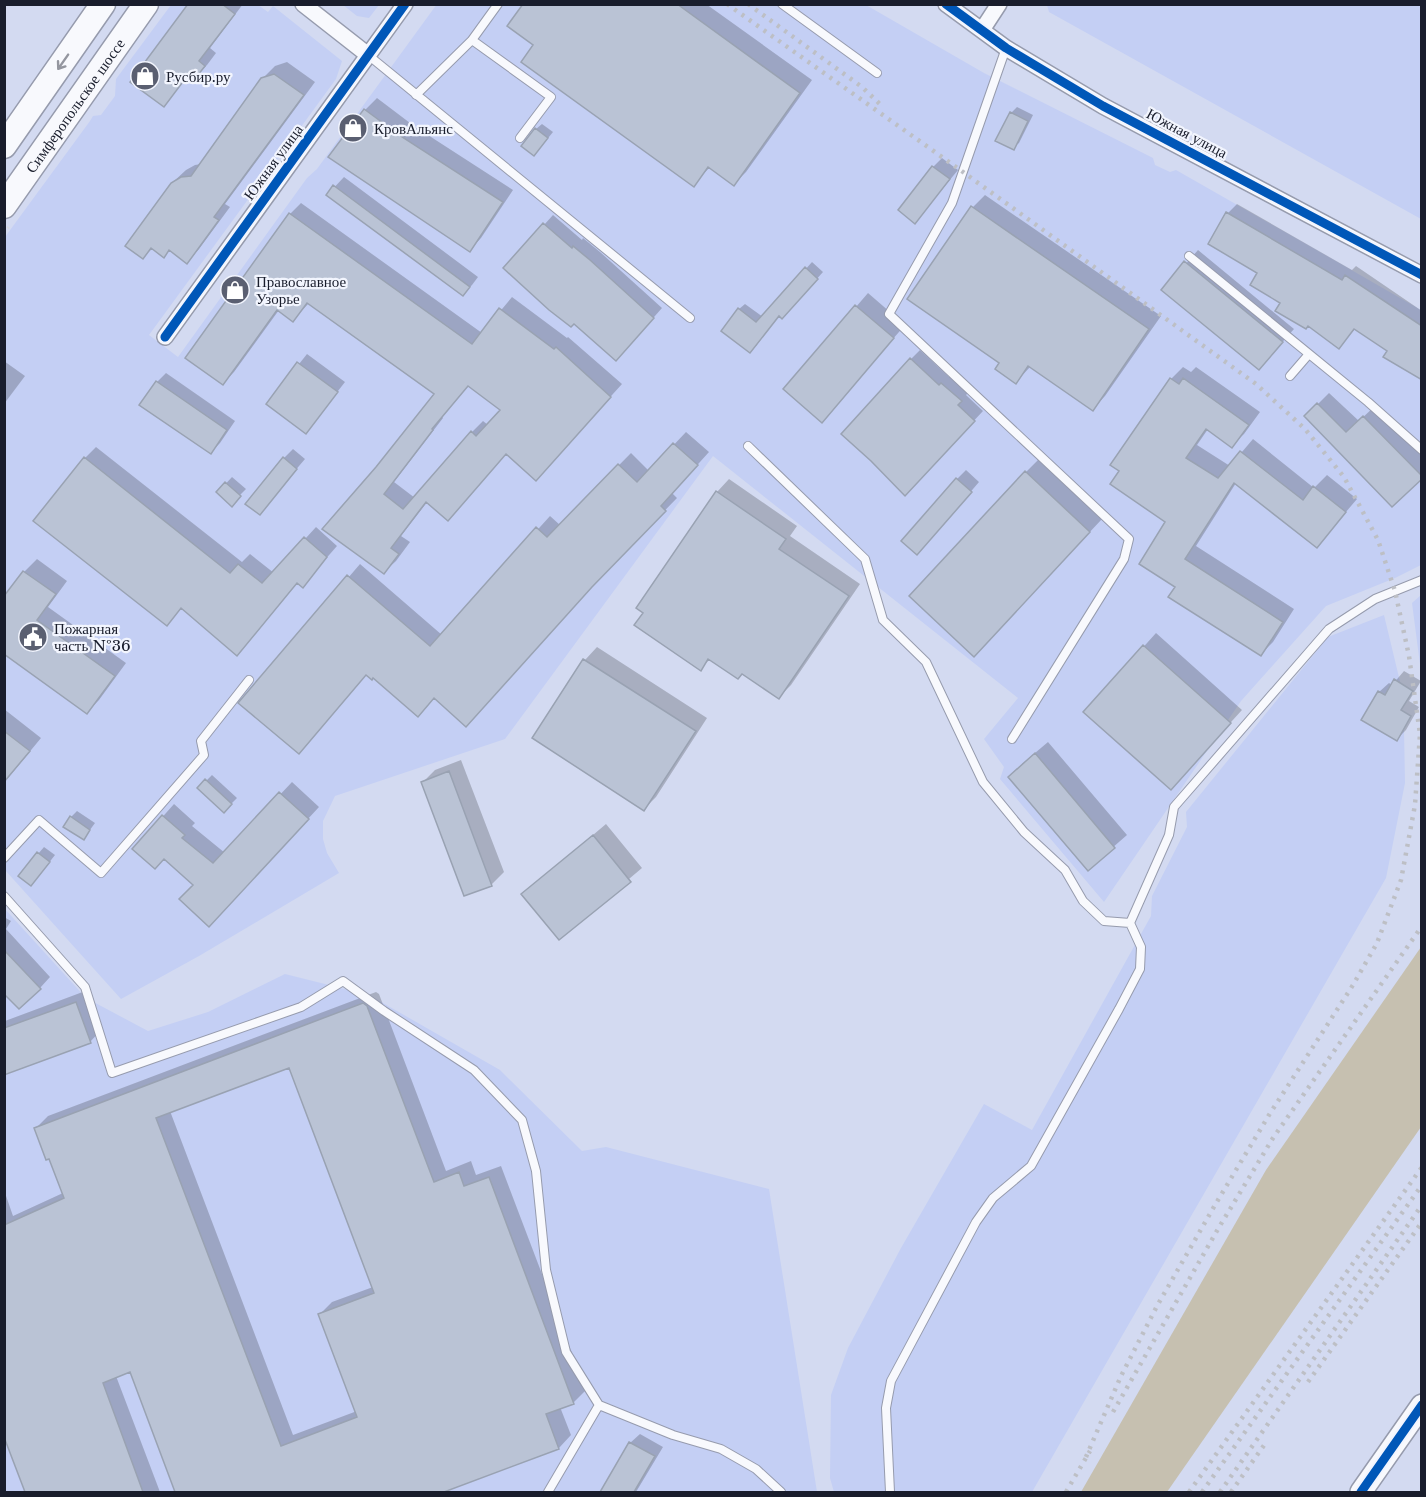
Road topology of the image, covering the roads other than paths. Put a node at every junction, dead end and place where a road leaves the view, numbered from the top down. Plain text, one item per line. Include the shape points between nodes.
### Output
1 (146, 4) edge
2 (405, 4) edge
3 (782, 4) edge
4 (946, 4) edge
5 (999, 4) edge
6 (305, 5) edge
7 (497, 5) edge
8 (100, 8) edge
9 (982, 30) junction
10 (472, 40) junction
11 (1006, 48) junction
12 (368, 55) junction
13 (877, 73) dead end
14 (416, 95) junction
15 (520, 138) dead end
16 (4, 146) edge
17 (4, 206) edge
18 (1189, 256) dead end
19 (1422, 275) edge
20 (690, 318) dead end
21 (165, 337) dead end
22 (1309, 354) junction
23 (1290, 376) dead end
24 (1420, 445) edge
25 (748, 446) dead end
26 (1422, 580) edge
27 (249, 680) dead end
28 (1012, 739) dead end
29 (4, 858) edge
30 (4, 896) edge
31 (1130, 923) junction
32 (600, 1405) junction
33 (1422, 1405) edge
34 (548, 1492) edge
35 (781, 1492) edge
36 (890, 1492) edge
37 (1361, 1492) edge

1 - 17 main road, Симферопольское шоссе
2 - 12 street, Южная улица
3 - 13 lane
4 - 9 street, Южная улица
5 - 9 street
6 - 12 street
7 - 10 lane
8 -> 16 main road via 20,114
9 - 11 street, Южная улица
10 - 14 lane
10 - 15 lane via 551,97
11 - 19 street, Южная улица via 1103,106
11 - 28 lane via 952,203 889,314 1129,538 1124,559
12 - 14 lane
12 - 21 street, Южная улица
14 - 20 lane
18 - 22 lane
22 - 23 lane
22 - 24 lane
25 - 31 lane via 865,559 883,620 926,662 983,782 1024,832 1065,870 1083,901 1104,921
26 - 31 lane via 1375,599 1329,629 1174,807 1169,835
27 - 29 lane via 201,741 204,755 101,873 39,820
30 - 32 lane via 85,987 112,1072 301,1006 343,981 474,1070 522,1120 536,1171 546,1270 566,1352
31 - 36 lane via 1141,947 1140,969 1031,1166 993,1198 976,1222 891,1381 886,1408
32 - 34 lane
32 - 35 lane via 673,1435 721,1449 756,1468
33 - 37 street

